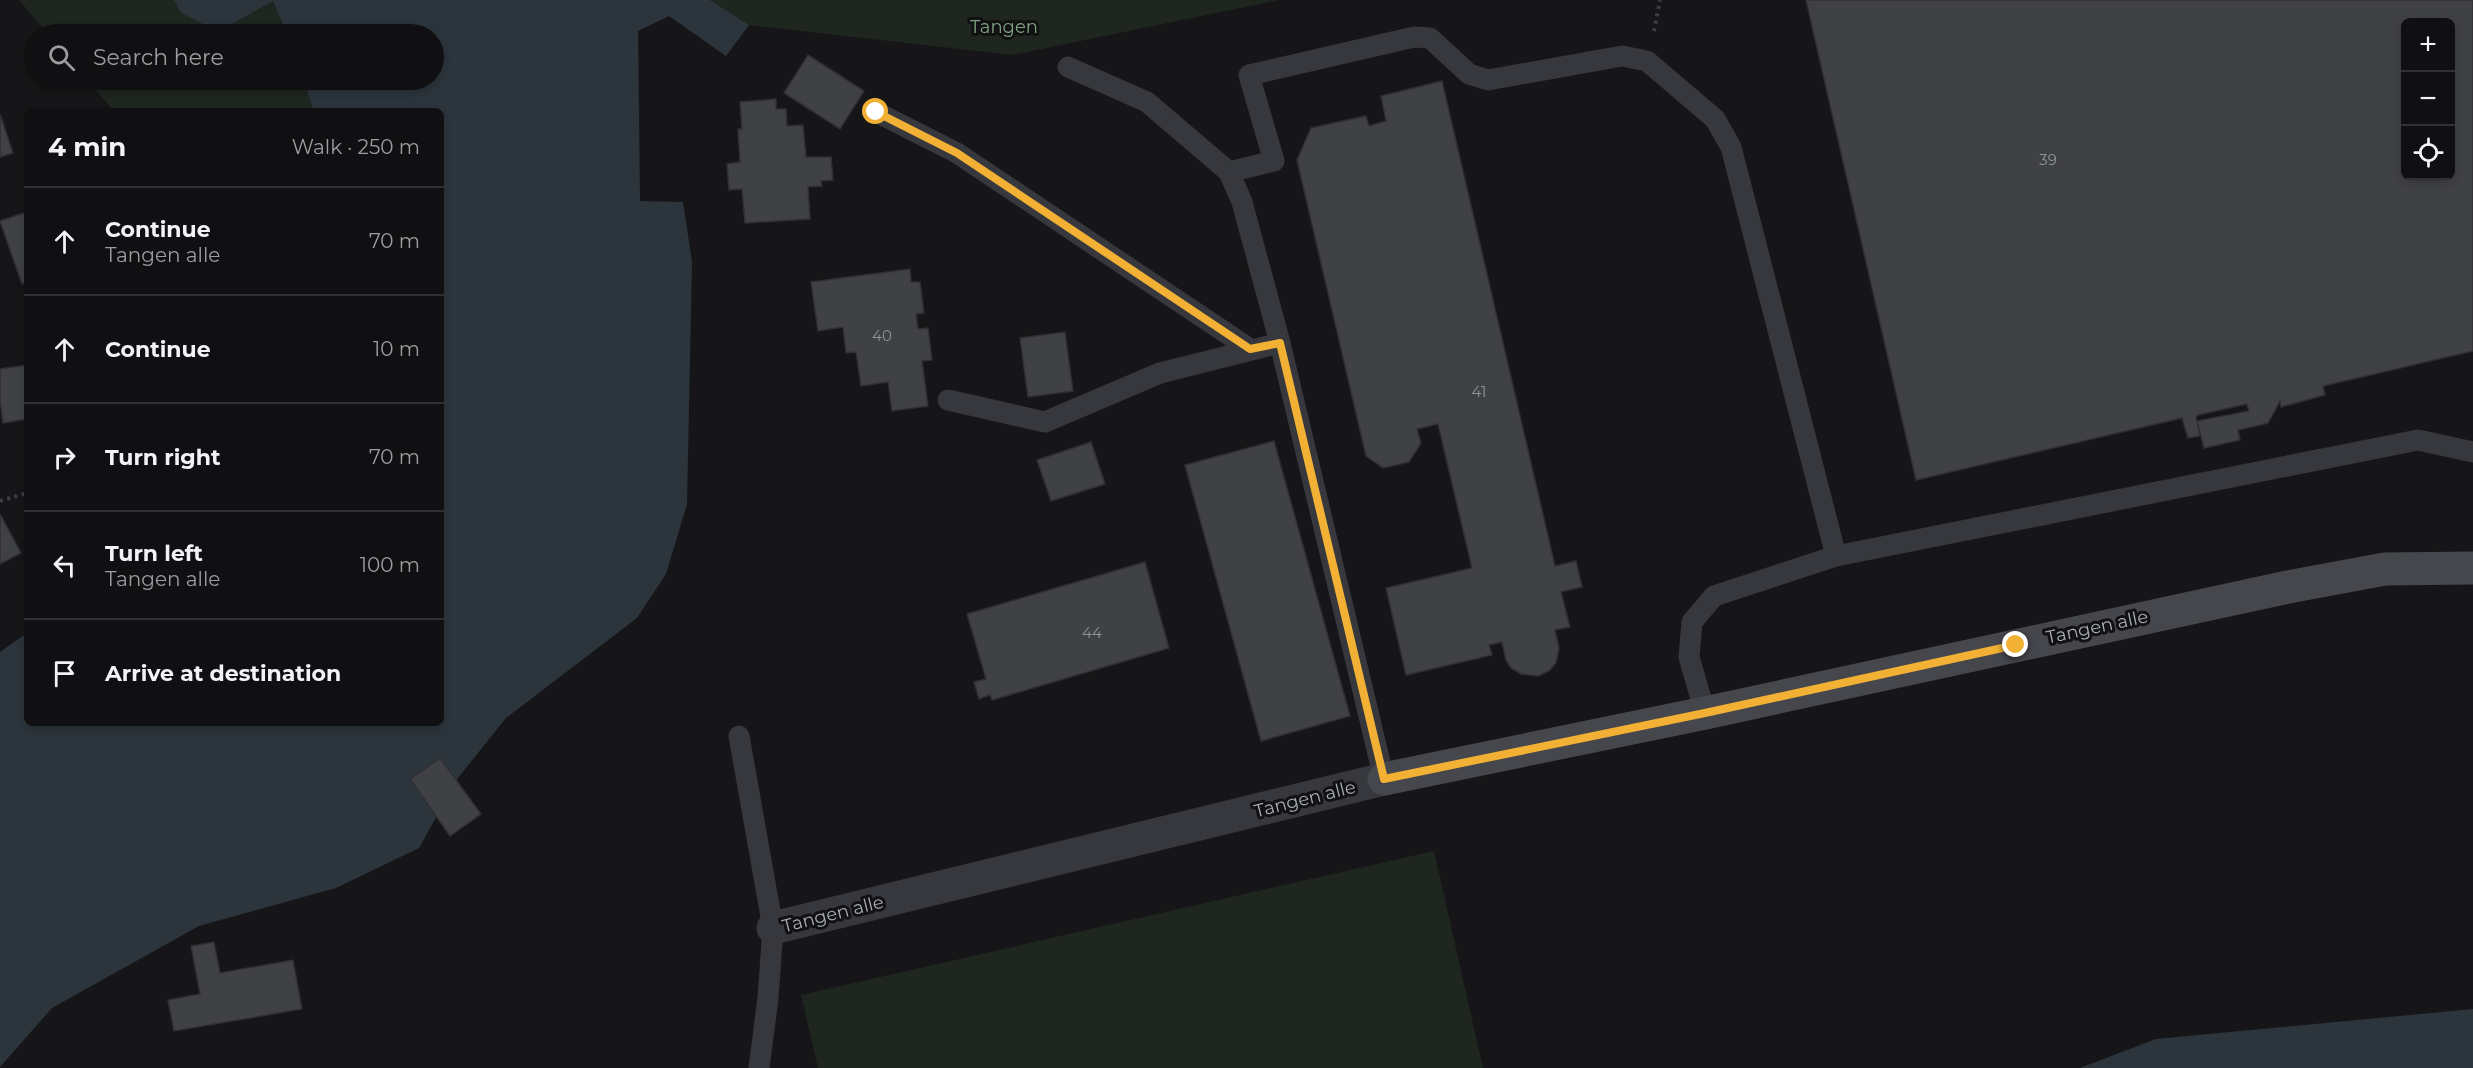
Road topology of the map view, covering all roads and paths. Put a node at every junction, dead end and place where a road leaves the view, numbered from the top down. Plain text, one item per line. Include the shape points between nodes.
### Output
1 (1068, 67) dead end
2 (876, 112) dead end
3 (1229, 172) junction
4 (1280, 343) junction
5 (1250, 349) junction
6 (948, 400) dead end
7 (2473, 452) edge
8 (24, 494) edge
9 (0, 501) edge
10 (1836, 556) junction
11 (2473, 568) edge
12 (1705, 713) junction
13 (739, 736) dead end
14 (1384, 779) junction
15 (773, 928) junction
16 (759, 1068) edge

1 - 3 lane via 1147,102
2 - 5 lane via 957,153
3 - 4 lane via 1242,202
3 - 10 lane via 1274,161 1249,75 1414,37 1431,38 1469,74 1488,80 1622,56 1647,61 1715,119 1731,147
4 - 5 lane
4 - 14 lane
5 - 6 lane via 1160,373 1045,422
7 - 10 lane via 2418,440
8 - 9 path
10 - 12 lane via 1714,596 1692,622 1689,657
11 - 12 main road, Tangen alle via 2385,569 2288,587
12 - 14 main road, Tangen alle
13 - 15 lane
14 - 15 street, Tangen alle
15 - 16 lane, Tangen alle

